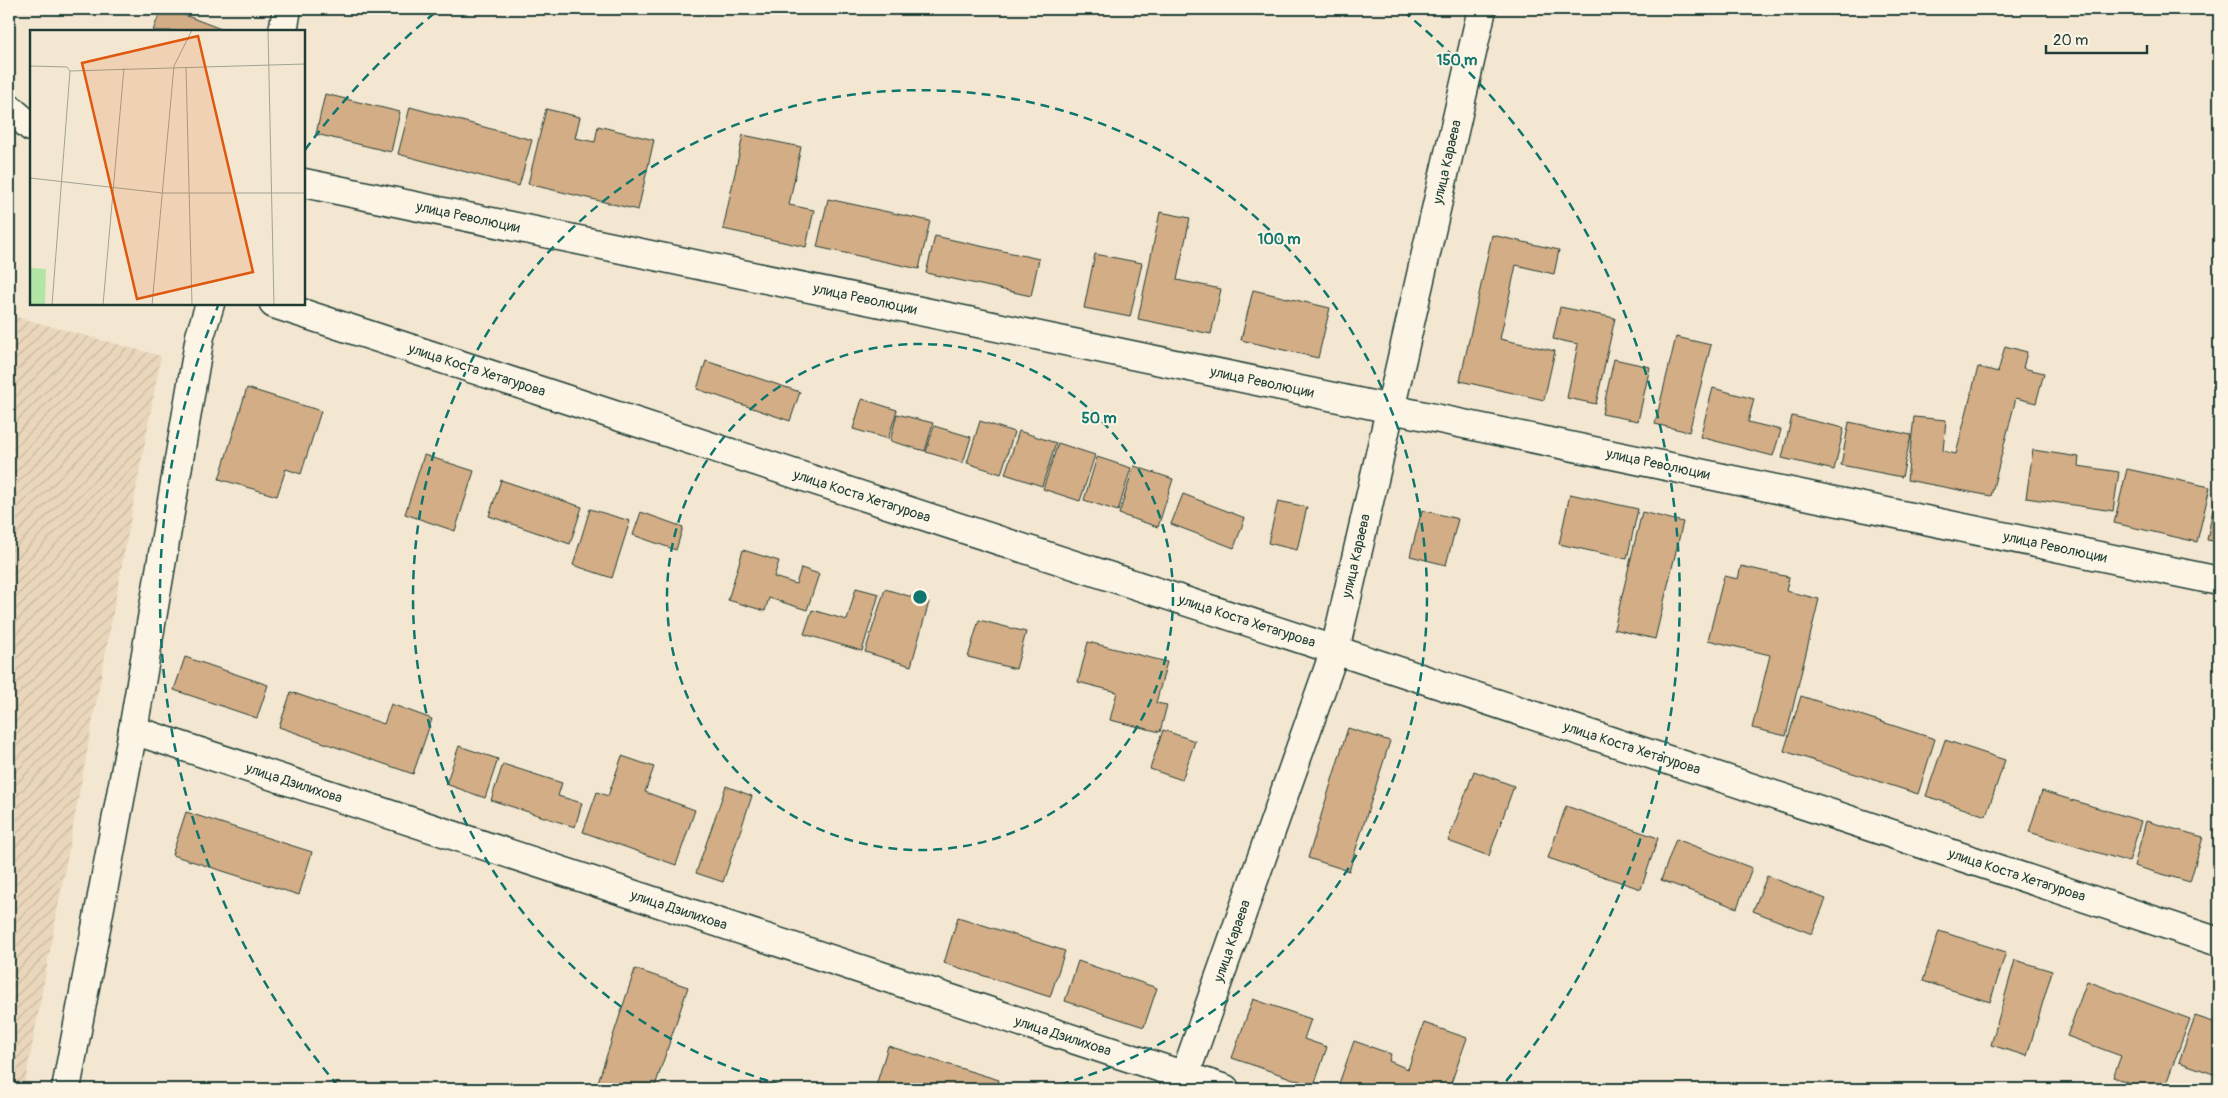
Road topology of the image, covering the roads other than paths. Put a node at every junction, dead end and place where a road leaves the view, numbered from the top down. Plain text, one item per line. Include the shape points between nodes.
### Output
1 (287, 9) edge
2 (1482, 9) edge
3 (283, 30) edge
4 (9, 108) edge
5 (30, 126) edge
6 (305, 183) edge
7 (210, 305) edge
8 (277, 305) edge
9 (1390, 408) junction
10 (2219, 581) edge
11 (1335, 650) junction
12 (133, 730) junction
13 (2219, 942) edge
14 (1182, 1083) edge
15 (66, 1089) edge
16 (1224, 1089) edge

1 - 3 street
2 - 9 street, улица Караева
4 - 5 street
6 - 9 street, улица Революции
7 - 12 street via 200,336
8 - 11 street, улица Коста Хетагурова
9 - 10 street, улица Революции
9 - 11 street, улица Караева
11 - 13 street, улица Коста Хетагурова
11 - 14 street, улица Караева
12 - 14 street, улица Дзилихова
12 - 15 street
14 - 16 street, улица Дзилихова

